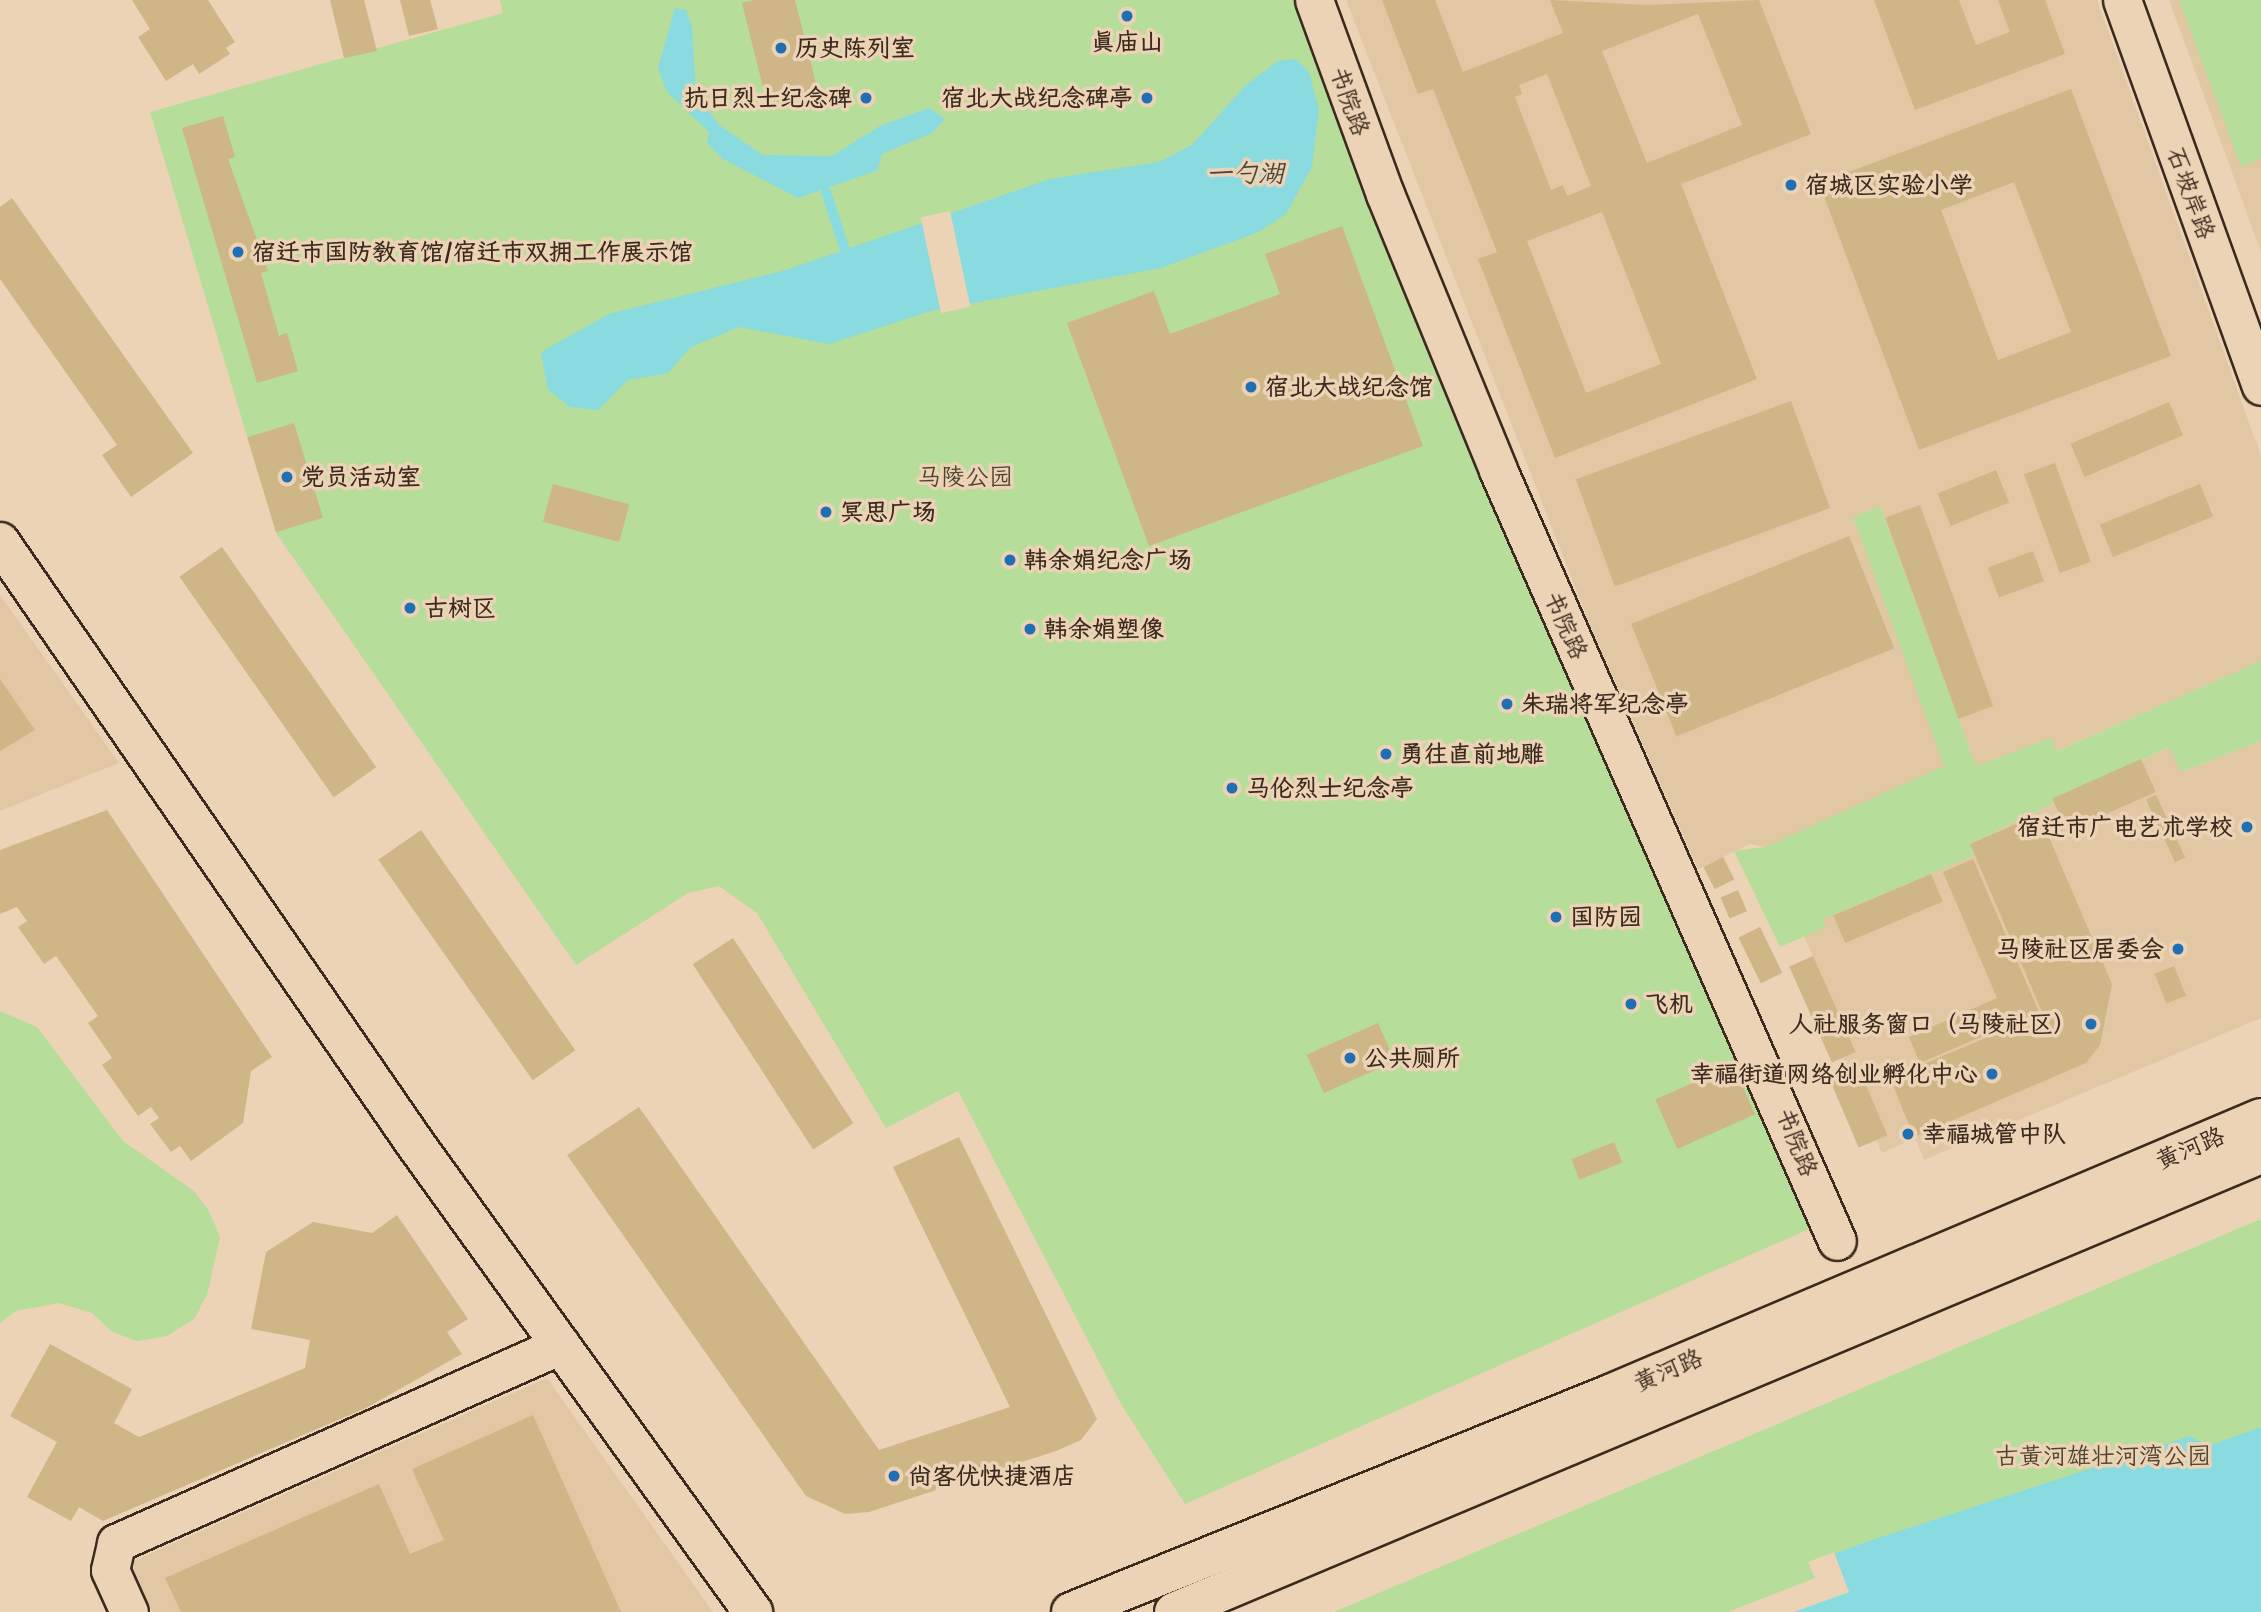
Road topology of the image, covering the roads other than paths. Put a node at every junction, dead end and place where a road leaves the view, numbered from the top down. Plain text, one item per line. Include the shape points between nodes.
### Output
1 (1314, 0) edge
2 (2122, 0) edge
3 (2261, 386) edge
4 (0, 542) edge
5 (2261, 1118) edge
6 (2261, 1154) edge
7 (1837, 1241) dead end
8 (561, 1345) junction
9 (129, 1612) edge
10 (753, 1612) edge
11 (1072, 1612) edge
12 (1174, 1612) edge

1 - 7 street, 书院路 via 1389,205 1498,470
2 - 3 street, 石坡岸路
4 - 8 main road
5 - 11 main road, 黄河路 via 1625,1388
6 - 12 main road, 黄河路
8 - 9 street via 116,1543 110,1570
8 - 10 main road

